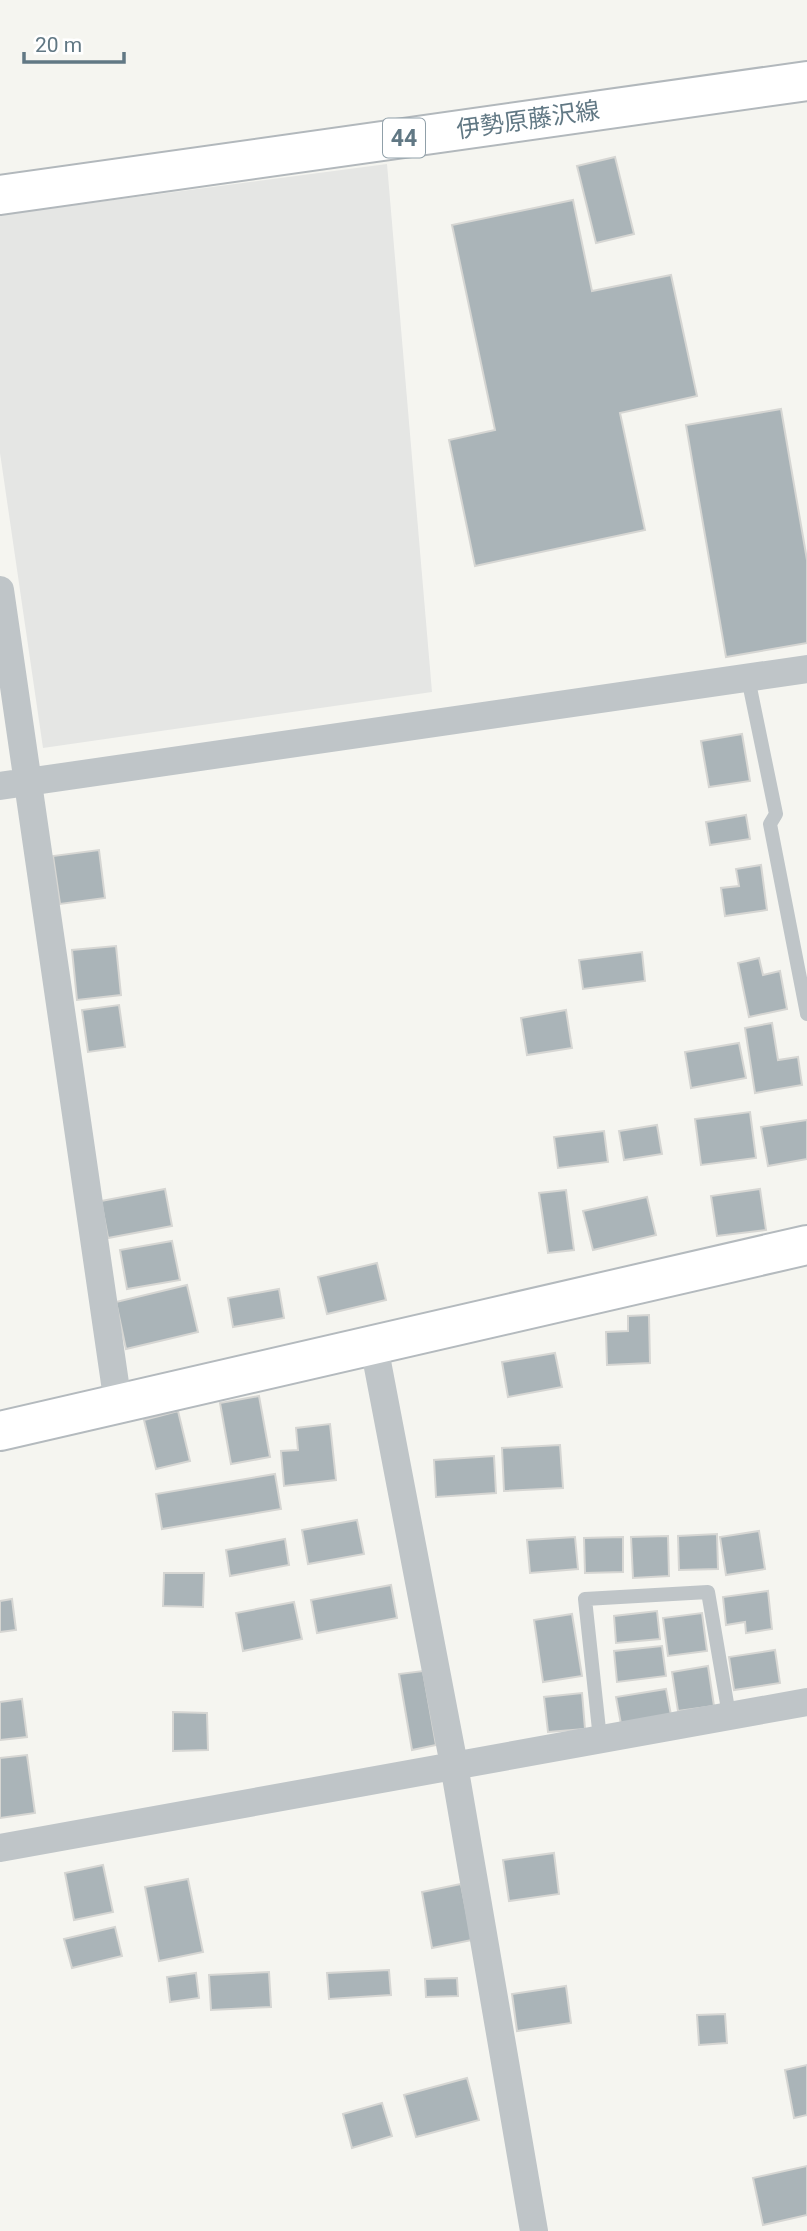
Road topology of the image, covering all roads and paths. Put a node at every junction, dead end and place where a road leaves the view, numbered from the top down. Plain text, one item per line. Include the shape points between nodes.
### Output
1 (807, 81) edge
2 (0, 195) edge
3 (0, 590) edge
4 (807, 670) edge
5 (748, 678) junction
6 (29, 782) junction
7 (0, 786) edge
8 (807, 1014) edge
9 (807, 1245) edge
10 (374, 1346) junction
11 (118, 1404) junction
12 (0, 1431) edge
13 (807, 1702) edge
14 (729, 1715) junction
15 (600, 1738) junction
16 (454, 1765) junction
17 (0, 1848) edge
18 (534, 2231) edge

1 - 2 street, 伊勢原藤沢線 / 44
3 - 6 street
4 - 5 street
5 - 6 street
5 - 8 lane via 776,814 770,824
6 - 7 street
6 - 11 street
9 - 10 street
10 - 11 street
10 - 16 street
11 - 12 street
13 - 14 street
14 - 15 street
14 - 15 lane via 708,1592 585,1599
15 - 16 street
16 - 17 street
16 - 18 street

